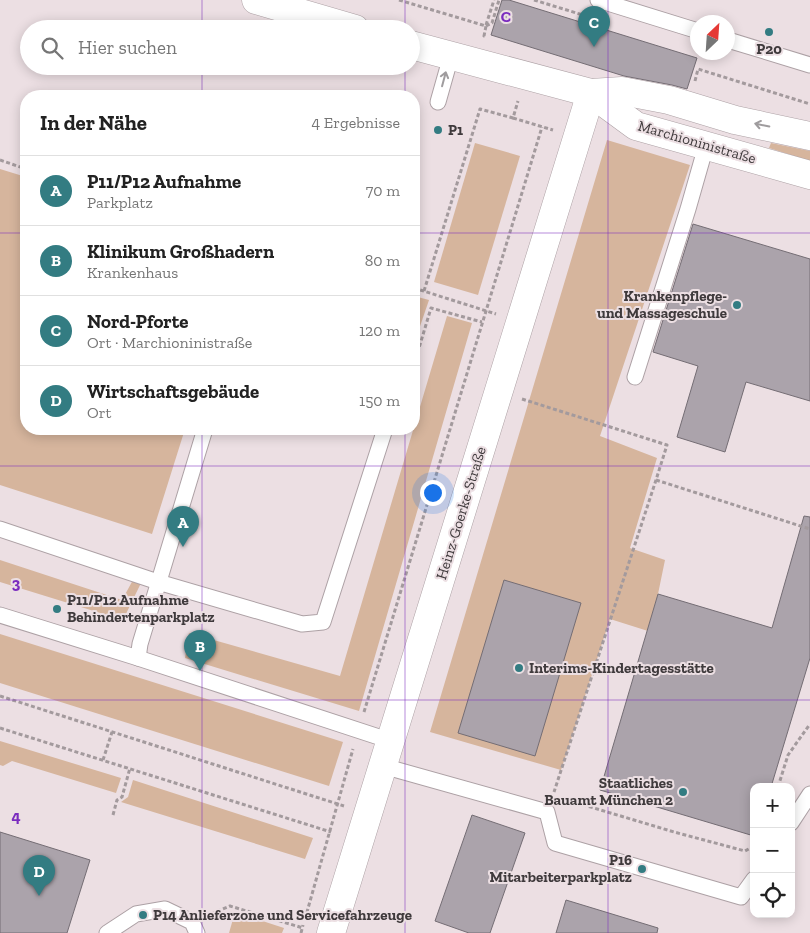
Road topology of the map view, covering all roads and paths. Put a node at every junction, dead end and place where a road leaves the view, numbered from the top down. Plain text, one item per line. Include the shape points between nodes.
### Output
1 (256, 0) edge
2 (399, 0) edge
3 (494, 0) edge
4 (598, 0) edge
5 (499, 1) edge
6 (324, 20) edge
7 (486, 26) junction
8 (690, 29) edge
9 (492, 38) dead end
10 (735, 42) edge
11 (420, 47) edge
12 (451, 56) junction
13 (810, 65) edge
14 (526, 76) junction
15 (591, 93) junction
16 (438, 102) dead end
17 (542, 127) dead end
18 (810, 136) edge
19 (706, 146) junction
20 (0, 160) edge
21 (20, 166) edge
22 (810, 175) edge
23 (420, 290) edge
24 (424, 291) junction
25 (476, 308) dead end
26 (482, 322) junction
27 (420, 345) edge
28 (635, 377) dead end
29 (498, 392) junction
30 (203, 435) edge
31 (383, 435) edge
32 (656, 480) junction
33 (0, 529) edge
34 (810, 529) edge
35 (158, 582) junction
36 (0, 615) edge
37 (138, 658) junction
38 (0, 696) edge
39 (810, 724) edge
40 (0, 728) edge
41 (358, 731) junction
42 (112, 732) junction
43 (387, 754) junction
44 (104, 760) junction
45 (130, 768) junction
46 (779, 783) edge
47 (810, 794) edge
48 (552, 795) junction
49 (338, 804) junction
50 (547, 812) junction
51 (368, 814) junction
52 (113, 815) dead end
53 (795, 817) edge
54 (330, 831) junction
55 (750, 848) edge
56 (357, 850) junction
57 (750, 885) edge
58 (194, 927) edge
59 (302, 928) junction
60 (320, 931) edge
61 (107, 933) edge
62 (301, 933) edge

1 - 6 street
2 - 7 path
3 - 7 path
4 - 8 lane
5 - 7 path via 492,23
7 - 9 path via 484,36
10 - 13 lane
11 - 12 street, Marchioninistraße
12 - 14 street, Marchioninistraße
16 -> 12 lane
14 - 15 street, Marchioninistraße
14 - 24 path via 513,118 480,109
18 -> 15 street, Marchioninistraße via 735,120 669,100 622,91
15 - 19 street, Marchioninistraße via 636,126
15 - 29 street, Heinz-Goerke-Straße
17 - 26 path
19 - 22 street, Marchioninistraße
19 - 28 lane
20 - 21 path
23 - 24 path
24 - 25 path
26 - 27 path via 431,308
26 - 41 path
29 - 32 path via 666,445
29 - 43 street, Heinz-Goerke-Straße
30 - 35 lane
31 - 35 lane via 323,622 302,624
32 - 34 path
32 - 48 path
33 - 35 lane
35 - 37 lane
36 - 37 lane
37 - 41 lane
38 - 42 path
39 - 46 path via 788,755
40 - 44 path
41 - 43 lane
41 - 49 path
42 - 44 path
42 - 49 path
43 - 50 lane
43 - 51 street, Heinz-Goerke-Straße
44 - 45 path
45 - 52 path
45 - 54 path
47 - 53 lane
48 - 50 path
48 - 55 path via 674,832 745,851
49 - 51 path
49 - 54 path
50 - 57 lane via 555,843 741,897
51 - 56 street, Heinz-Goerke-Straße
54 - 56 path
54 - 59 path
56 - 60 street, Heinz-Goerke-Straße
58 - 59 path via 230,906
58 - 61 lane via 165,909 136,914
59 - 60 path
59 - 62 path

